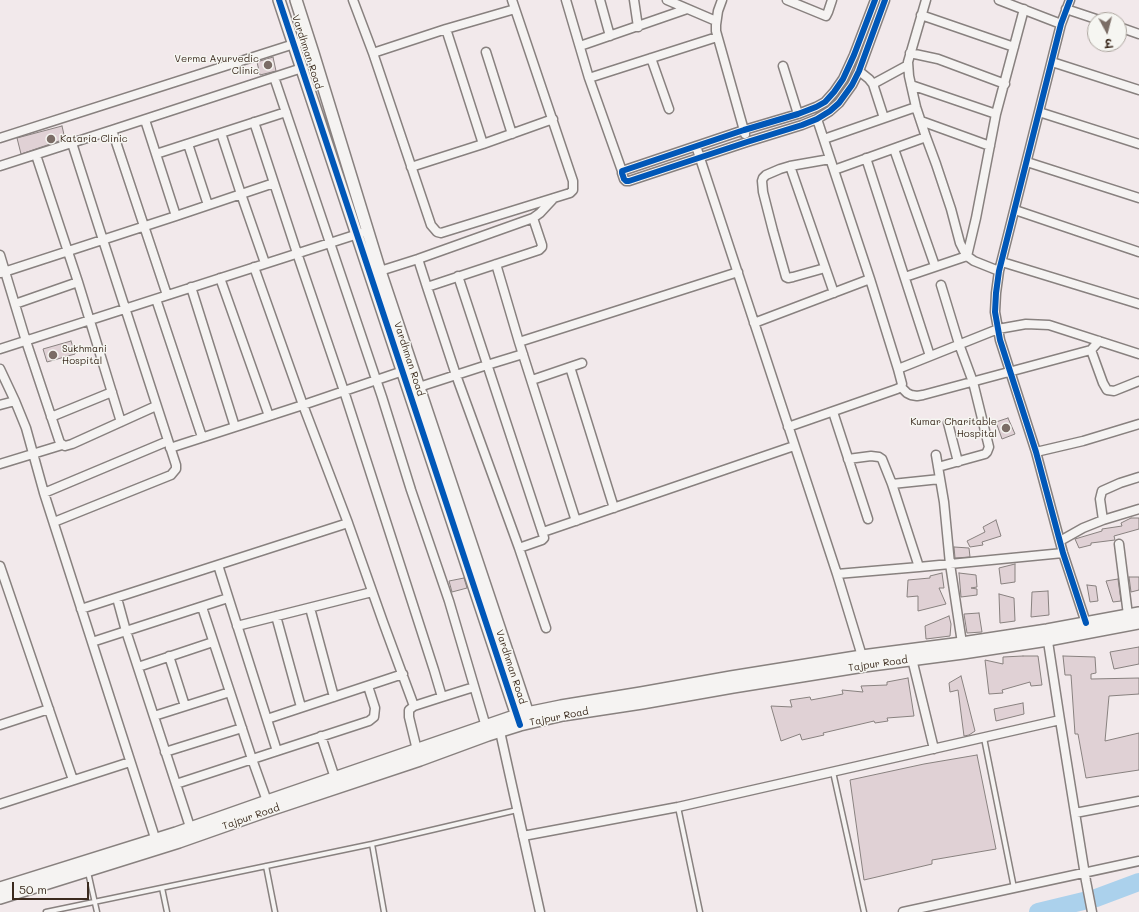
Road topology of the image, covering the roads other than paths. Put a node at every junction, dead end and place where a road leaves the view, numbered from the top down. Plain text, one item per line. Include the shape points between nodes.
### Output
1 (279, 0) edge
2 (296, 0) edge
3 (353, 0) edge
4 (512, 0) edge
5 (566, 0) edge
6 (600, 0) edge
7 (634, 0) edge
8 (667, 0) edge
9 (722, 0) edge
10 (787, 0) edge
11 (832, 0) edge
12 (875, 0) edge
13 (886, 0) edge
14 (926, 0) edge
15 (999, 0) edge
16 (1070, 0) edge
17 (515, 9) junction
18 (688, 9) junction
19 (1024, 9) junction
20 (1066, 9) junction
21 (921, 15) junction
22 (1087, 16) edge
23 (716, 21) junction
24 (1061, 24) junction
25 (638, 27) junction
26 (446, 29) junction
27 (1127, 30) edge
28 (1139, 34) edge
29 (610, 36) junction
30 (717, 37) junction
31 (309, 40) junction
32 (294, 44) junction
33 (580, 46) junction
34 (1014, 47) junction
35 (486, 52) dead end
36 (373, 53) junction
37 (910, 53) junction
38 (651, 58) junction
39 (1052, 62) junction
40 (908, 65) junction
41 (783, 66) dead end
42 (302, 68) junction
43 (859, 71) junction
44 (274, 77) junction
45 (589, 78) junction
46 (873, 84) junction
47 (1005, 84) junction
48 (911, 85) junction
49 (1139, 90) edge
50 (916, 107) junction
51 (669, 109) dead end
52 (286, 112) junction
53 (1039, 112) junction
54 (798, 114) junction
55 (996, 114) junction
56 (884, 118) junction
57 (553, 119) junction
58 (817, 119) junction
59 (145, 120) junction
60 (921, 121) junction
61 (254, 122) junction
62 (112, 130) junction
63 (744, 130) junction
64 (221, 133) junction
65 (512, 134) junction
66 (926, 137) junction
67 (0, 138) edge
68 (824, 139) junction
69 (747, 142) junction
70 (72, 143) junction
71 (188, 144) junction
72 (483, 144) junction
73 (1139, 144) edge
74 (696, 146) junction
75 (990, 146) junction
76 (894, 149) junction
77 (156, 154) junction
78 (36, 155) junction
79 (700, 157) junction
80 (866, 158) junction
81 (830, 159) junction
82 (1027, 162) junction
83 (0, 166) edge
84 (790, 166) junction
85 (411, 167) junction
86 (834, 170) junction
87 (622, 171) junction
88 (274, 183) junction
89 (241, 194) junction
90 (1139, 198) edge
91 (553, 199) junction
92 (208, 205) junction
93 (1014, 210) junction
94 (176, 216) junction
95 (533, 218) junction
96 (144, 226) junction
97 (368, 230) junction
98 (358, 234) junction
99 (102, 240) junction
100 (330, 242) junction
101 (68, 251) junction
102 (1139, 252) edge
103 (297, 253) junction
104 (0, 255) edge
105 (967, 256) junction
106 (418, 259) junction
107 (1002, 262) junction
108 (265, 263) junction
109 (496, 264) junction
110 (935, 266) junction
111 (254, 267) junction
112 (825, 268) junction
113 (380, 271) junction
114 (999, 271) junction
115 (3, 272) edge
116 (738, 272) junction
117 (458, 276) junction
118 (905, 276) junction
119 (220, 278) junction
120 (870, 279) junction
121 (78, 282) junction
122 (941, 285) dead end
123 (191, 287) junction
124 (427, 287) junction
125 (834, 293) junction
126 (167, 295) junction
127 (156, 298) junction
128 (15, 304) junction
129 (1139, 304) edge
130 (125, 309) junction
131 (90, 320) junction
132 (754, 323) junction
133 (998, 329) junction
134 (26, 341) junction
135 (1100, 341) junction
136 (519, 342) junction
137 (959, 344) junction
138 (0, 349) edge
139 (1091, 350) junction
140 (523, 354) junction
141 (1139, 354) edge
142 (930, 356) junction
143 (582, 363) dead end
144 (487, 365) junction
145 (570, 367) junction
146 (0, 369) edge
147 (898, 369) junction
148 (403, 370) junction
149 (1010, 372) junction
150 (456, 375) junction
151 (376, 380) junction
152 (532, 380) junction
153 (1139, 381) edge
154 (973, 382) junction
155 (419, 387) junction
156 (901, 387) junction
157 (344, 391) junction
158 (112, 392) junction
159 (15, 401) junction
160 (303, 405) junction
161 (0, 406) edge
162 (156, 406) junction
163 (833, 412) junction
164 (269, 416) junction
165 (51, 417) junction
166 (121, 422) junction
167 (948, 423) dead end
168 (1139, 424) edge
169 (235, 427) junction
170 (788, 427) junction
171 (202, 437) junction
172 (169, 444) junction
173 (62, 445) junction
174 (794, 446) junction
175 (1036, 452) junction
176 (33, 454) junction
177 (936, 455) dead end
178 (848, 459) junction
179 (958, 462) junction
180 (0, 464) edge
181 (938, 467) junction
182 (1139, 477) edge
183 (940, 479) junction
184 (892, 484) junction
185 (44, 493) junction
186 (614, 508) junction
187 (1139, 509) edge
188 (868, 519) dead end
189 (1103, 520) junction
190 (576, 521) junction
191 (54, 522) junction
192 (348, 523) junction
193 (543, 532) junction
194 (1060, 541) junction
195 (1119, 544) dead end
196 (519, 548) junction
197 (1063, 553) junction
198 (950, 564) junction
199 (218, 565) junction
200 (0, 566) edge
201 (919, 567) junction
202 (837, 574) junction
203 (3, 586) edge
204 (372, 592) junction
205 (117, 598) junction
206 (228, 598) junction
207 (202, 607) junction
208 (310, 608) junction
209 (81, 610) junction
210 (1134, 614) edge
211 (276, 616) junction
212 (1086, 623) junction
213 (1139, 623) edge
214 (237, 626) junction
215 (546, 628) dead end
216 (126, 631) junction
217 (1047, 635) junction
218 (92, 642) junction
219 (214, 642) junction
220 (962, 643) junction
221 (169, 656) junction
222 (862, 656) junction
223 (912, 659) junction
224 (138, 667) junction
225 (403, 674) junction
226 (368, 686) junction
227 (474, 687) junction
228 (230, 692) junction
229 (334, 696) junction
230 (442, 697) junction
231 (184, 706) junction
232 (414, 706) junction
233 (301, 707) junction
234 (49, 709) junction
235 (154, 716) junction
236 (267, 719) junction
237 (524, 719) junction
238 (1060, 720) junction
239 (0, 725) edge
240 (498, 726) junction
241 (242, 728) junction
242 (487, 730) junction
243 (322, 736) junction
244 (984, 738) junction
245 (934, 749) junction
246 (417, 750) junction
247 (277, 751) junction
248 (165, 752) junction
249 (252, 759) junction
250 (130, 762) junction
251 (833, 772) junction
252 (335, 778) junction
253 (73, 780) junction
254 (176, 784) junction
255 (1139, 800) edge
256 (267, 801) junction
257 (0, 804) edge
258 (678, 807) junction
259 (518, 810) junction
260 (1075, 813) junction
261 (192, 832) junction
262 (523, 836) junction
263 (157, 844) junction
264 (372, 844) junction
265 (1139, 861) edge
266 (266, 866) junction
267 (88, 872) junction
268 (1085, 877) junction
269 (0, 888) edge
270 (162, 888) junction
271 (1014, 889) junction
272 (0, 898) edge
273 (95, 902) junction
274 (46, 912) edge
275 (97, 912) edge
276 (167, 912) edge
277 (275, 912) edge
278 (384, 912) edge
279 (540, 912) edge
280 (700, 912) edge
281 (864, 912) edge
282 (903, 912) edge
283 (1092, 912) edge

1 - 32 main road, Vardhman Road
2 - 31 main road, Vardhman Road
3 - 36 street
4 - 17 street
5 - 33 street
6 - 29 street
7 - 25 street
8 - 18 street
9 - 23 street
10 - 11 street via 826,16
12 - 54 street via 843,79 825,102
13 - 43 street
14 - 21 street
15 - 19 street
16 - 20 street
17 - 26 street
17 - 57 street
18 - 23 street
18 - 25 street
19 - 24 street
19 - 34 street
20 - 22 street
20 - 24 street
21 - 34 street
21 - 37 street
23 - 30 street
24 - 39 street
25 - 29 street
26 - 36 street
26 - 72 street
27 - 28 street
29 - 33 street
30 - 38 street
30 - 63 street
31 - 32 street
31 - 97 main road, Vardhman Road
32 - 42 main road, Vardhman Road
32 - 67 street
33 - 45 street
34 - 47 street
35 - 65 street
36 - 85 street
37 - 40 street
37 - 47 street via 938,59
38 - 45 street
38 - 51 street
39 - 49 street
39 - 53 street
40 - 46 street
40 - 48 street
41 - 54 street
42 - 44 street
42 - 98 main road, Vardhman Road
43 - 46 street
43 - 58 street via 839,103
44 - 52 street
44 - 59 street
45 - 87 street
46 - 56 street
47 - 55 street
48 - 50 street
48 - 55 street
50 - 56 street
50 - 60 street
52 - 61 street
52 - 100 street
53 - 73 street
53 - 82 street
54 - 63 street
55 - 75 street
56 - 68 street
57 - 65 street
57 - 91 street via 574,186 570,193
58 - 68 street
58 - 69 street
59 - 62 street
59 - 77 street
60 - 66 street
60 - 75 street
61 - 64 street
61 - 88 street
62 - 70 street
62 - 96 street
63 - 69 street
63 - 74 street
64 - 71 street
64 - 89 street
65 - 72 street
66 - 76 street
66 - 105 street via 960,243
68 - 81 street
69 - 79 street
70 - 78 street
70 - 99 street
71 - 77 street
71 - 92 street
72 - 85 street
74 - 79 street
74 - 87 street
75 - 105 street
76 - 80 street
76 - 110 street
77 - 94 street
78 - 83 street
78 - 101 street
79 - 87 street via 628,181 623,177
79 - 116 street
80 - 86 street
80 - 118 street
81 - 84 street
81 - 86 street
82 - 90 street
82 - 93 street
84 - 112 street
84 - 112 street via 766,175 762,181 785,275 793,278
85 - 91 street via 432,225 441,233
86 - 120 street
88 - 89 street
88 - 103 street
89 - 92 street
89 - 108 street
91 - 95 street
92 - 94 street
93 - 102 street
93 - 107 street
94 - 96 street
95 - 106 street
95 - 109 street via 541,249
96 - 99 street
96 - 126 street
97 - 98 street
97 - 113 main road, Vardhman Road
98 - 100 street
98 - 148 main road, Vardhman Road
99 - 101 street
99 - 130 street
100 - 103 street
100 - 151 street
101 - 115 street
101 - 121 street
103 - 108 street
103 - 157 street
104 - 115 street
105 - 110 street
105 - 114 street via 978,264
106 - 113 street
106 - 124 street
107 - 114 street
107 - 129 street
108 - 111 street
109 - 117 street
109 - 136 street
110 - 118 street
111 - 119 street
111 - 160 street
112 - 125 street
113 - 155 main road, Vardhman Road
114 - 133 street via 996,293
115 - 128 street
116 - 132 street
116 - 136 street
117 - 124 street
117 - 144 street
118 - 142 street
119 - 123 street
119 - 164 street
120 - 125 street
120 - 147 street
121 - 128 street
121 - 131 street
122 - 137 street
123 - 126 street
123 - 169 street
124 - 150 street
125 - 132 street
126 - 127 street
127 - 130 street
127 - 171 street
128 - 134 street
130 - 131 street
130 - 162 street
131 - 134 street
131 - 158 street
132 - 170 street
133 - 135 street via 1026,324 1049,325
133 - 137 street
133 - 149 street
134 - 138 street
134 - 165 street
135 - 139 street
135 - 141 street
136 - 140 street
137 - 142 street
137 - 154 street
139 - 149 street
139 - 153 street via 1108,390 1114,391
140 - 144 street
140 - 152 street
142 - 147 street
143 - 145 street
144 - 150 street
144 - 193 street
145 - 152 street
145 - 186 street
146 - 159 street
147 - 156 street via 902,380
148 - 151 street
148 - 237 main road, Vardhman Road
149 - 154 street
149 - 175 street
150 - 155 street
150 - 196 street
151 - 157 street
151 - 227 street via 449,600
152 - 190 street
154 - 156 street via 916,396 907,393
154 - 179 street via 988,450 986,454
155 - 237 main road, Vardhman Road
156 - 163 street
157 - 160 street
157 - 230 street
158 - 165 street
158 - 166 street
159 - 161 street
159 - 176 street
160 - 164 street
160 - 192 street
162 - 166 street
162 - 172 street
163 - 170 street
163 - 178 street
164 - 169 street
165 - 173 street
166 - 173 street via 69,446
167 - 179 street
168 - 175 street
169 - 171 street
170 - 174 street
171 - 172 street
172 - 185 street
172 - 191 street via 176,464 176,469 171,475
173 - 176 street
174 - 186 street
174 - 202 street
175 - 194 street
176 - 180 street
176 - 185 street
177 - 181 street
178 - 184 street via 879,457
178 - 188 street
179 - 181 street
181 - 183 street
182 - 189 street via 1102,491 1100,499
183 - 184 street
183 - 198 street
184 - 201 street
185 - 191 street
186 - 190 street
187 - 189 street
189 - 194 street
190 - 193 street
191 - 209 street
192 - 199 street
192 - 204 street
193 - 196 street via 542,540
194 - 197 street
195 - 210 street
196 - 215 street
197 - 198 street
197 - 212 street
198 - 201 street
198 - 220 street
199 - 205 street
199 - 206 street
200 - 203 street
201 - 202 street
202 - 222 street
203 - 234 street
204 - 208 street
204 - 225 street
205 - 209 street
205 - 216 street
206 - 207 street
206 - 214 street
207 - 216 street
207 - 219 street
208 - 211 street
208 - 229 street
209 - 218 street
210 - 212 main road, Tajpur Road
211 - 214 street
211 - 233 street
212 - 217 main road, Tajpur Road
213 - 217 main road, Tajpur Road
214 - 236 street
216 - 218 street
216 - 224 street
217 - 220 main road, Tajpur Road
217 - 223 main road, Tajpur Road via 963,653
217 - 238 street
218 - 250 street
219 - 221 street
219 - 228 street
220 - 222 main road, Tajpur Road
221 - 224 street
221 - 231 street
222 - 237 main road, Tajpur Road via 561,706
223 - 237 main road, Tajpur Road via 642,703
223 - 245 street
224 - 235 street
225 - 226 street
225 - 232 street
226 - 229 street
226 - 243 street via 376,708 372,719
227 - 230 street
227 - 242 street
228 - 231 street
228 - 241 street
229 - 233 street
230 - 232 street
231 - 235 street
232 - 246 street via 408,714
233 - 236 street
234 - 239 street
234 - 253 street
235 - 248 street
236 - 247 street
237 - 240 main road, Tajpur Road
238 - 244 street
238 - 260 street
240 - 242 main road, Tajpur Road
240 - 259 street
241 - 248 street
241 - 249 street
242 - 246 main road, Tajpur Road
242 - 261 main road, Tajpur Road via 420,760 278,808
243 - 247 street
243 - 252 street
244 - 245 street
244 - 271 lane
245 - 251 street
246 - 252 main road, Tajpur Road
247 - 249 street
248 - 254 street
249 - 254 street
249 - 256 street
250 - 253 street
250 - 263 street
251 - 258 street
251 - 281 lane
252 - 256 main road, Tajpur Road
253 - 257 street
254 - 261 street
255 - 260 street
256 - 261 main road, Tajpur Road
258 - 262 street
258 - 280 lane
259 - 262 street
259 - 264 lane
260 - 268 street
261 - 263 main road, Tajpur Road
262 - 279 street
263 - 267 main road, Tajpur Road
263 - 269 main road, Tajpur Road
264 - 266 lane
264 - 278 lane
265 - 268 street
266 - 270 lane
266 - 277 lane
267 - 272 main road, Tajpur Road
267 - 273 lane
268 - 271 street
268 - 283 street
270 - 273 lane
270 - 276 lane
271 - 282 street
273 - 274 lane
273 - 275 lane

